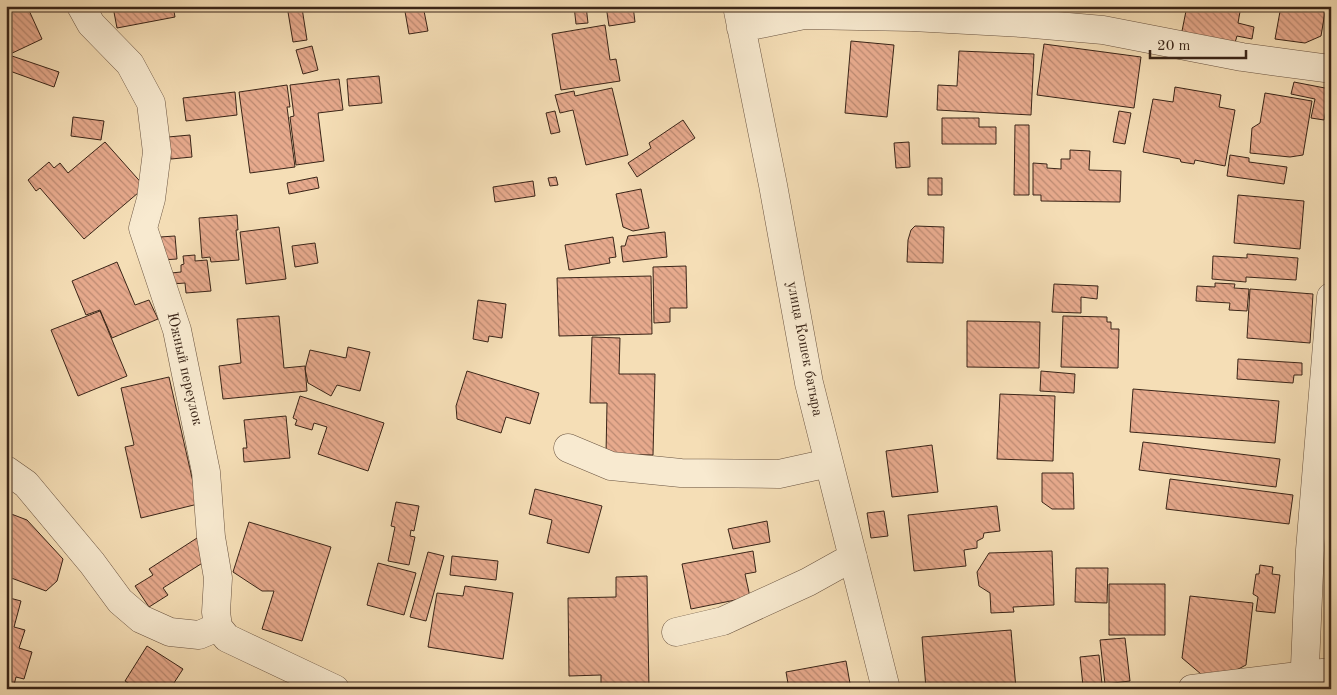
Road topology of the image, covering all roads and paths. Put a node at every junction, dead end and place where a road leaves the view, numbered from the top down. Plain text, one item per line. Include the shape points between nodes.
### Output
1 (80, 6) edge
2 (739, 17) edge
3 (1331, 69) edge
4 (1331, 297) edge
5 (568, 448) dead end
6 (829, 463) junction
7 (6, 470) edge
8 (853, 558) junction
9 (218, 627) junction
10 (676, 632) dead end
11 (1331, 672) edge
12 (1304, 682) edge
13 (335, 689) edge
14 (886, 689) edge
15 (1192, 689) edge

1 - 9 street, Южный переулок via 92,24 130,64 151,103 157,152 151,199 143,228 177,330 206,472 218,578
2 - 3 street via 912,17 1103,30 1242,57
2 - 6 street, улица Кошек батыра via 809,382
4 - 12 street via 1310,550
5 - 6 street via 611,466 680,474 779,474
6 - 8 street, улица Кошек батыра
7 - 9 street via 26,484 120,601 141,619 170,632 199,635
8 - 10 street via 722,621
8 - 14 street, улица Кошек батыра
9 - 13 street via 227,638
11 - 12 street
12 - 15 street

